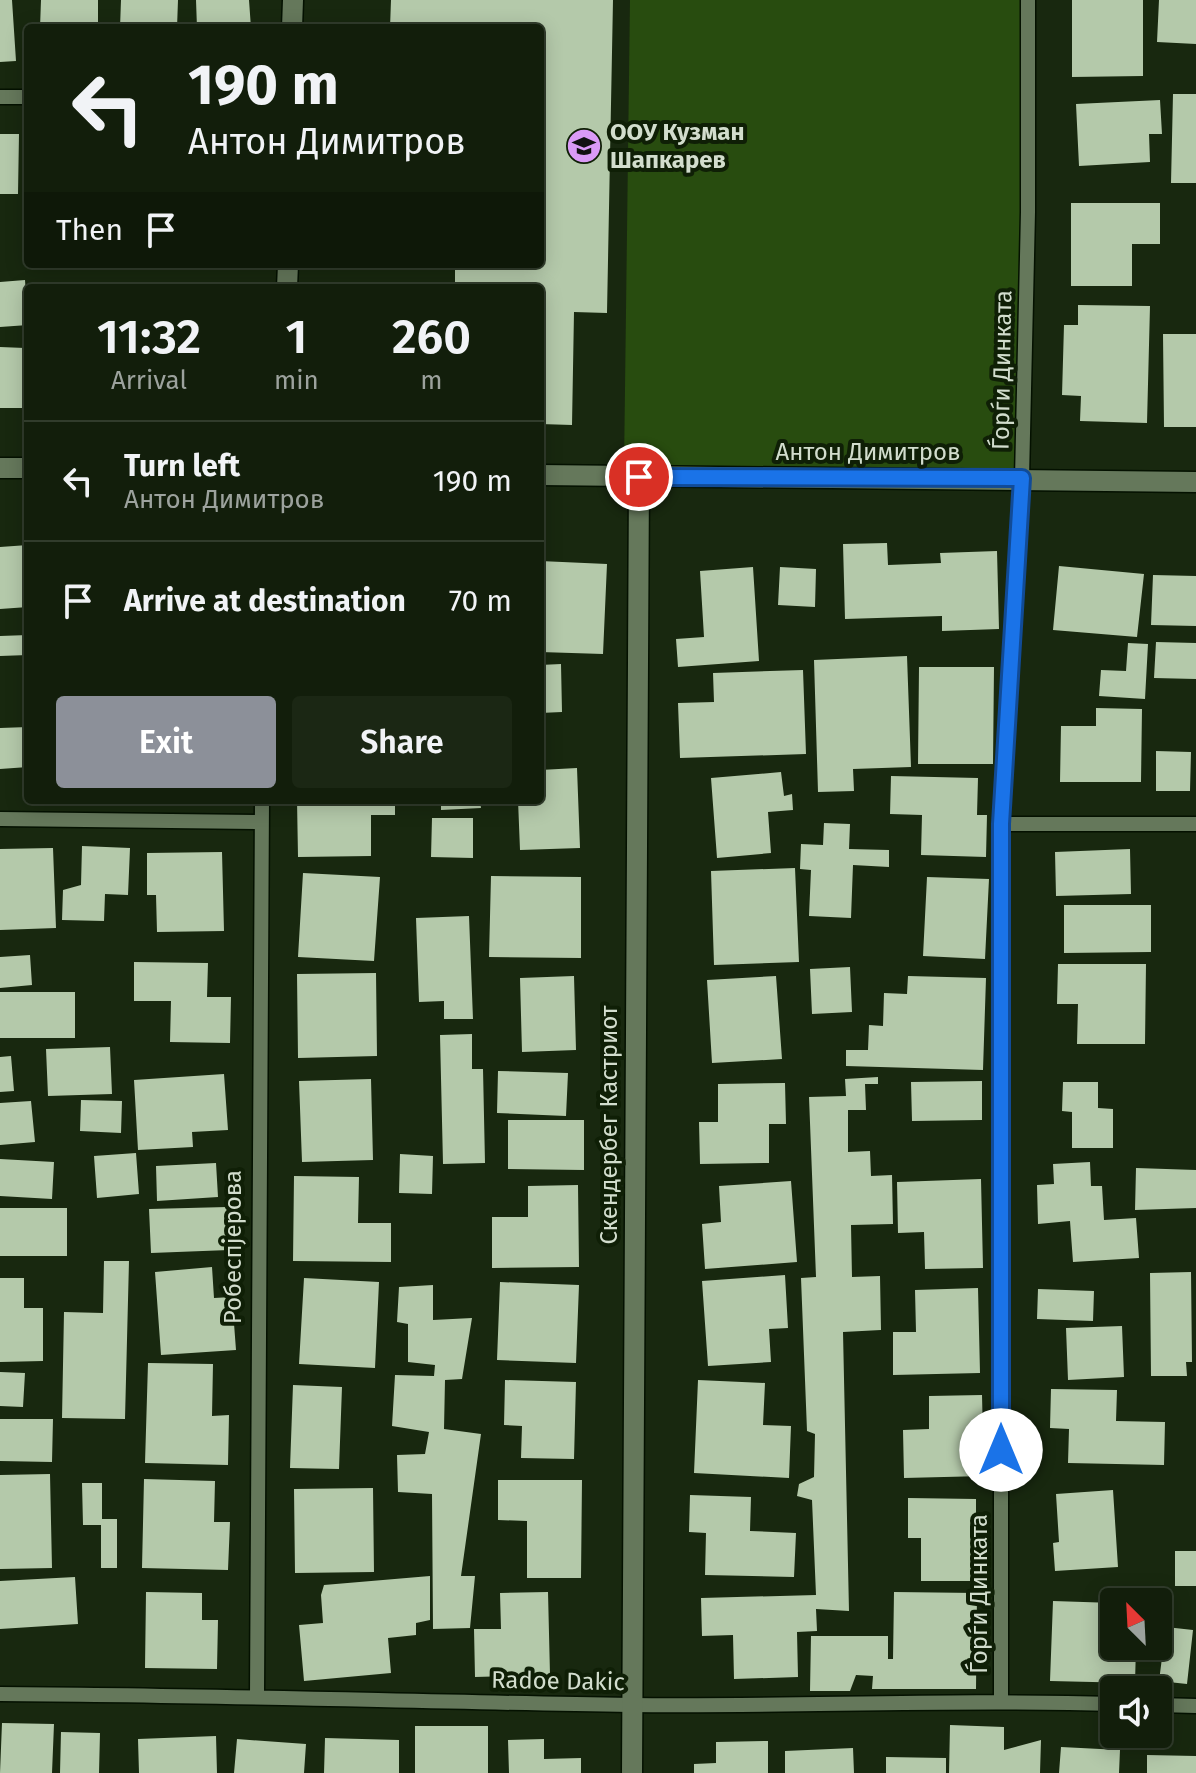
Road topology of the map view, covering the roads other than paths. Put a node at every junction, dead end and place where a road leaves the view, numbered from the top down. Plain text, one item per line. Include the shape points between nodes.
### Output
1 (293, 0) edge
2 (1028, 0) edge
3 (292, 24) edge
4 (0, 97) edge
5 (24, 97) edge
6 (0, 468) edge
7 (24, 468) edge
8 (544, 475) edge
9 (639, 477) junction
10 (1022, 478) junction
11 (1196, 482) edge
12 (262, 804) edge
13 (0, 819) edge
14 (261, 822) junction
15 (1001, 824) junction
16 (1196, 824) edge
17 (0, 1694) edge
18 (257, 1695) junction
19 (1001, 1701) junction
20 (1100, 1704) edge
21 (632, 1705) junction
22 (1172, 1705) edge
23 (1196, 1706) edge
24 (632, 1773) edge

1 - 3 street
2 - 10 lane, Ѓорѓи Динката
4 - 5 lane
6 - 7 street
8 - 9 street, Антон Димитров
9 - 10 street, Антон Димитров
9 - 21 street, Скендербег Кастриот
10 - 11 street, Антон Димитров
10 - 15 lane, Ѓорѓи Динката
12 - 14 lane, Робеспјерова
13 - 14 lane
14 - 18 lane, Робеспјерова
15 - 16 lane
15 - 19 lane, Ѓорѓи Динката
17 - 18 lane, Radoe Dakic
18 - 21 lane, Radoe Dakic
19 - 20 lane, Radoe Dakic
19 - 21 lane, Radoe Dakic
21 - 24 street, Скендербег Кастриот
22 - 23 lane

